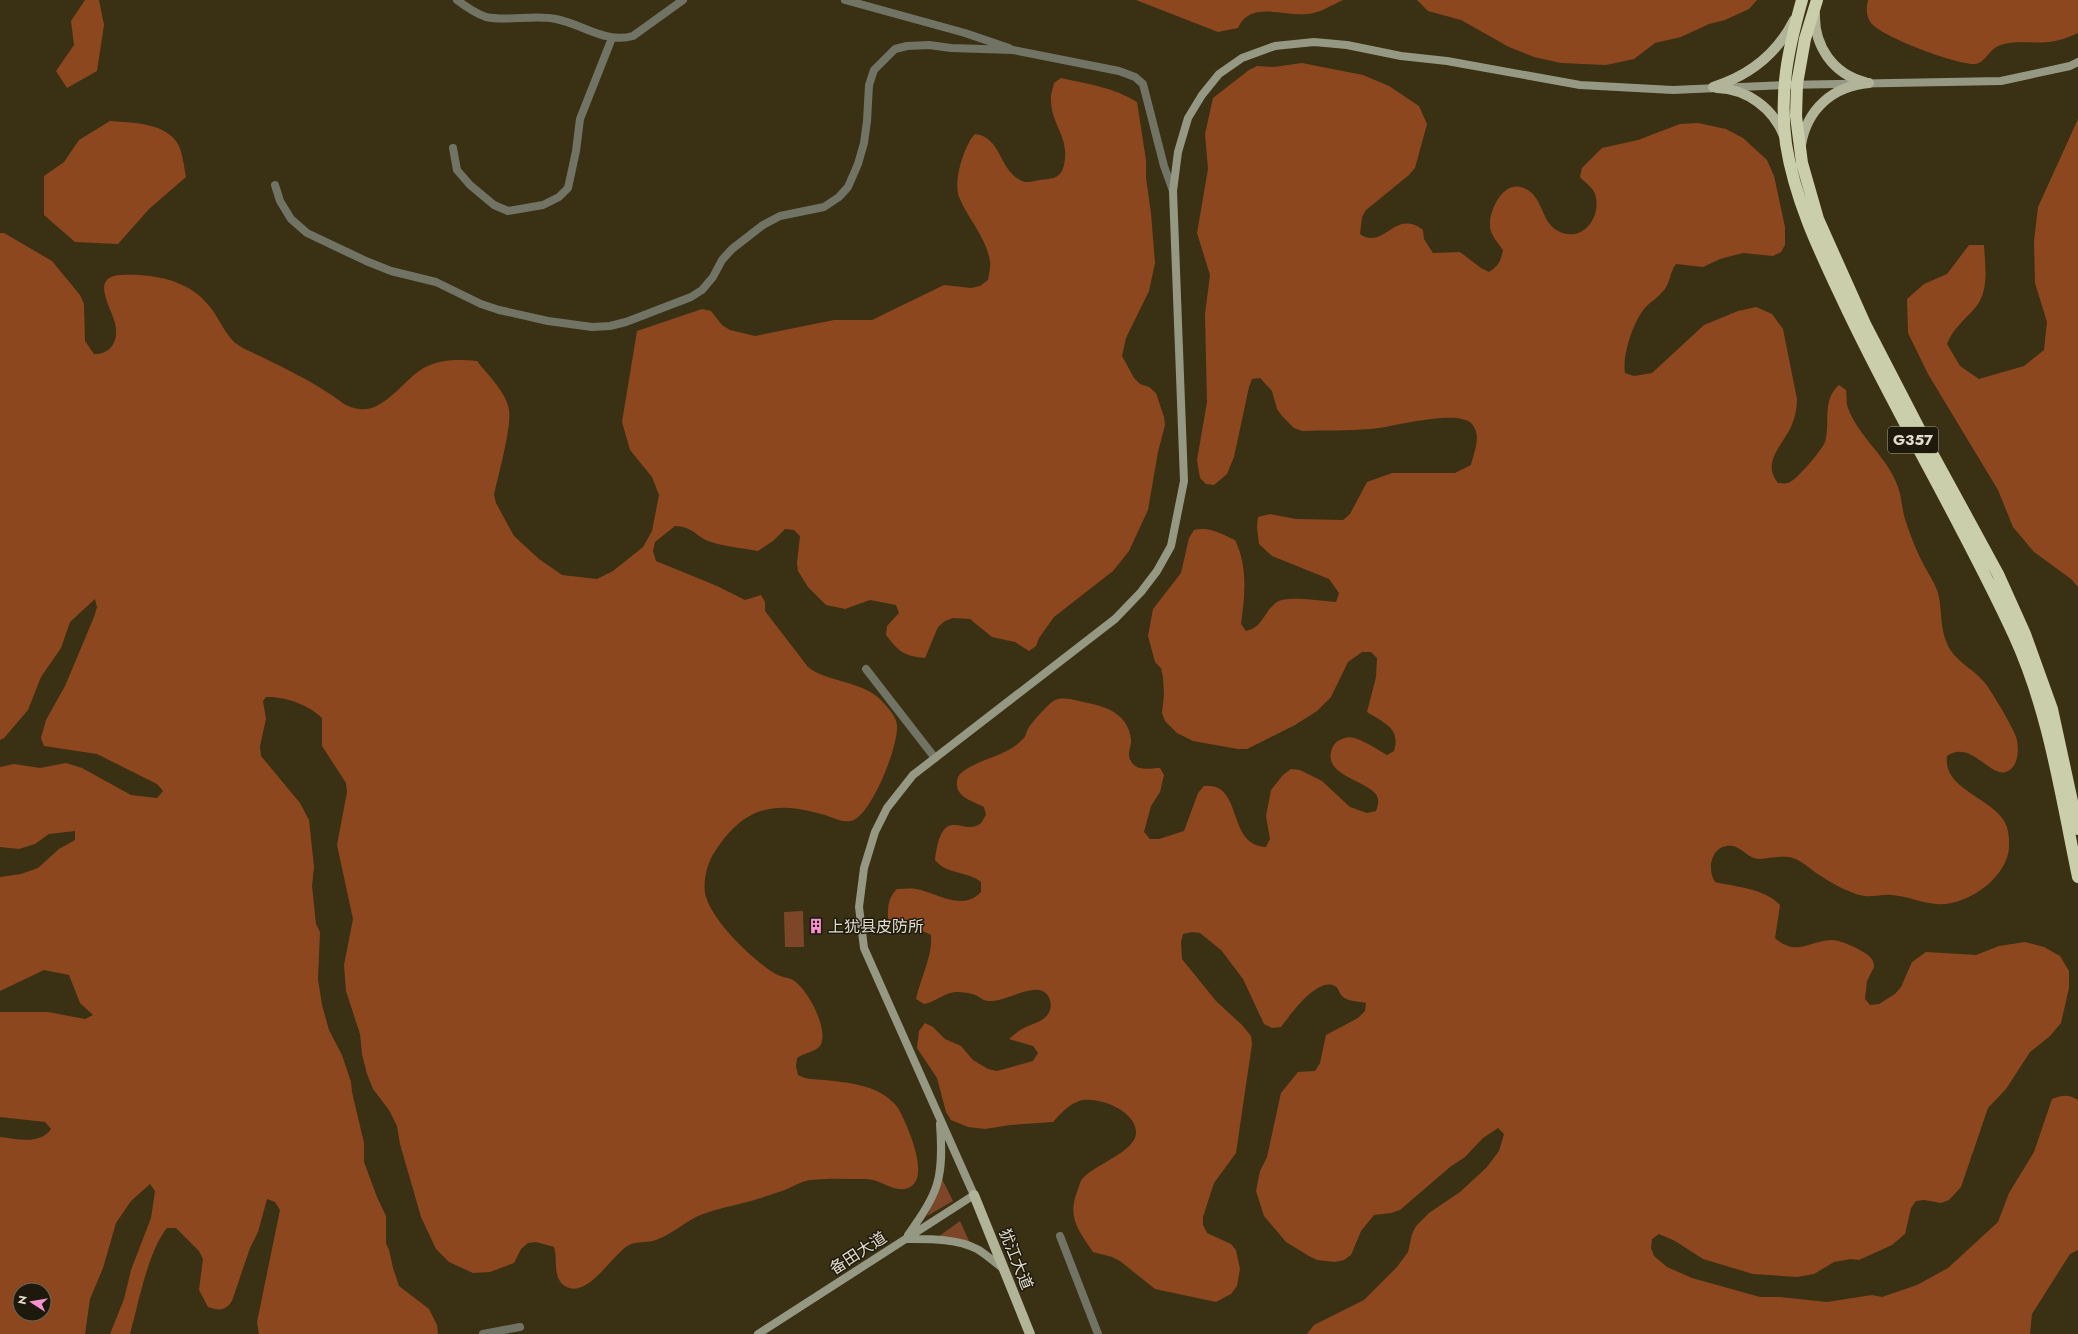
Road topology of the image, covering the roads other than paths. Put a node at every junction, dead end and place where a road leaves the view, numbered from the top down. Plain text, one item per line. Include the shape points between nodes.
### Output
1 (457, 0) edge
2 (683, 0) edge
3 (845, 0) edge
4 (1802, 0) edge
5 (1817, 0) edge
6 (612, 38) junction
7 (1013, 50) junction
8 (2078, 62) edge
9 (1869, 83) junction
10 (1796, 84) junction
11 (1783, 85) junction
12 (1713, 87) junction
13 (1786, 144) junction
14 (453, 148) dead end
15 (1802, 163) junction
16 (276, 185) dead end
17 (1173, 191) junction
18 (866, 669) dead end
19 (935, 758) junction
20 (2078, 828) edge
21 (2078, 877) edge
22 (939, 1116) junction
23 (974, 1195) junction
24 (1060, 1236) dead end
25 (905, 1239) junction
26 (1004, 1269) junction
27 (520, 1327) dead end
28 (483, 1334) edge
29 (758, 1334) edge
30 (1030, 1334) edge
31 (1098, 1334) edge

1 - 6 street via 484,16 547,17
2 - 6 street via 633,36 624,39
3 - 7 street via 965,33
4 - 11 highway, G357
4 - 12 main road via 1791,26 1769,55 1737,78
5 - 9 main road via 1816,30 1825,54 1844,73
5 - 10 highway, G357 via 1805,39
6 - 14 street via 580,119 568,188 559,198 543,205 508,211 494,205 457,170
7 - 16 street via 929,45 895,49 874,70 868,85 864,143 848,187 839,197 824,207 780,216 763,225 732,249 706,286 691,297 610,326 592,327 548,321 499,310 436,282 391,271 366,261 307,233 290,219 280,201
7 - 17 street via 1119,72 1135,77 1143,84
8 - 9 main road via 2001,81
9 - 10 main road
9 - 15 main road via 1842,89 1819,105 1805,128 1801,145
10 - 11 main road
10 - 15 highway, G357 via 1796,116
11 - 12 main road
11 - 13 highway, G357
12 - 13 main road via 1738,91 1760,104 1777,122
12 - 17 main road via 1673,90 1580,85 1347,45 1314,42 1275,46 1242,58 1219,74 1202,95 1188,118 1178,152
13 - 21 highway, G357 via 1808,225 1856,328 1987,579 2015,638 2042,712
15 - 20 highway, G357 via 1818,219 1865,324 1998,574 2025,634 2052,709
17 - 19 main road via 1184,481 1171,546 1157,572 1142,592 1115,619
18 - 19 street
19 - 22 main road via 913,775 887,808 874,832 864,868 859,908 864,948
22 - 23 main road
22 - 25 main road via 942,1149 935,1194
23 - 25 main road, 备田大道
23 - 26 main road, 犹江大道
24 - 31 street
25 - 26 main road via 933,1239 976,1249
25 - 29 main road, 备田大道
26 - 30 main road, 犹江大道
27 - 28 street

